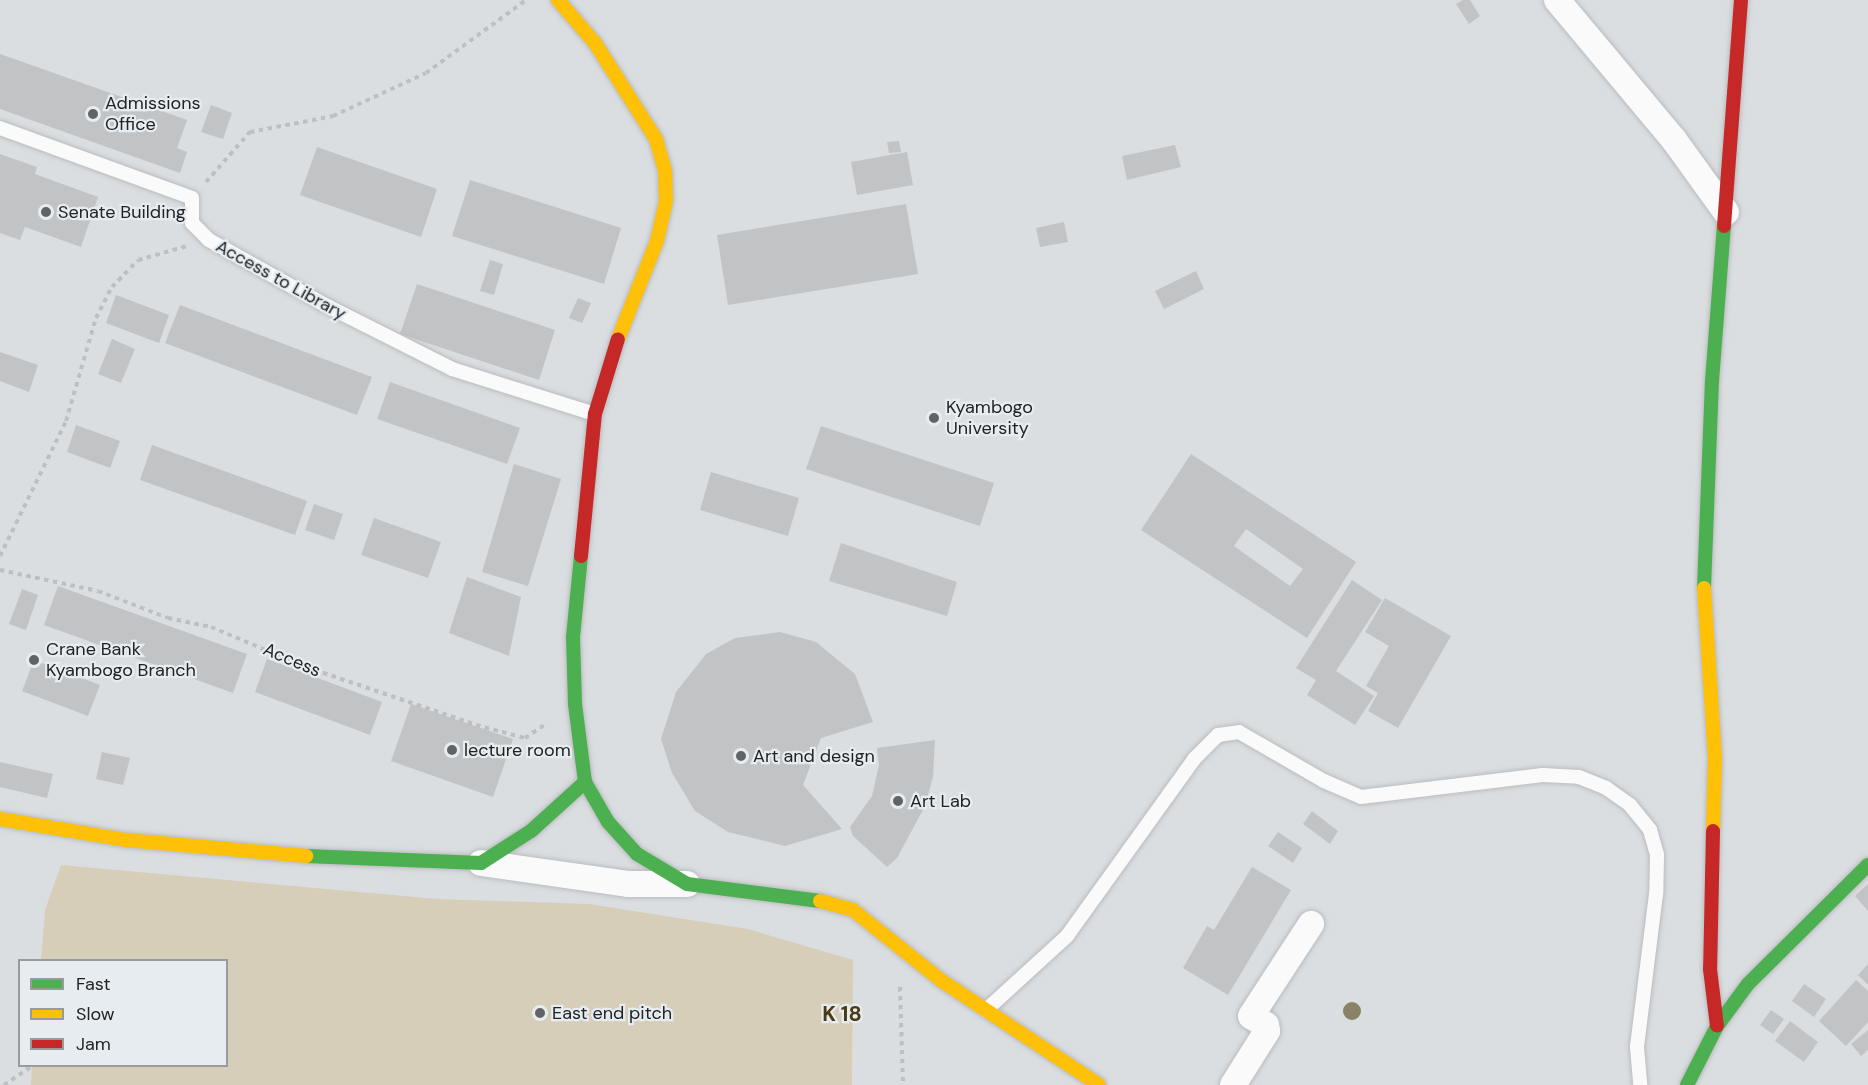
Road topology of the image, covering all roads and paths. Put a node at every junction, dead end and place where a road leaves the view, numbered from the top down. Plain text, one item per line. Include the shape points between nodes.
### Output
1 (526, 0) edge
2 (558, 0) edge
3 (1557, 0) edge
4 (1741, 0) edge
5 (0, 128) edge
6 (192, 198) junction
7 (1726, 212) junction
8 (209, 240) junction
9 (595, 414) junction
10 (0, 556) edge
11 (0, 570) edge
12 (575, 704) junction
13 (585, 782) junction
14 (0, 819) edge
15 (482, 863) junction
16 (1868, 865) edge
17 (687, 884) junction
18 (1311, 924) dead end
19 (899, 950) junction
20 (985, 1012) junction
21 (1717, 1026) junction
22 (31, 1067) edge
23 (4, 1085) edge
24 (903, 1085) edge
25 (1098, 1085) edge
26 (1233, 1085) edge
27 (1640, 1085) edge
28 (1687, 1085) edge

1 - 6 path via 426,73 333,116 250,132
2 - 9 street via 595,43 656,139 665,170 666,201 657,241 606,368
3 - 7 street via 1674,140
4 - 7 street
5 - 6 lane
6 - 8 lane via 192,224
7 - 21 street via 1712,381 1703,568 1715,760 1710,969
8 - 9 lane, Access to Library via 452,369
8 - 10 path, Access to Library via 138,260 112,287 96,318 66,421
9 - 12 street via 573,637
11 - 12 path, Access via 98,591 168,618 211,627 306,668 525,738
12 - 13 street
13 - 15 street via 531,831
13 - 17 street via 608,822 637,854
14 - 15 street via 126,840 240,853
15 - 17 street via 628,884
16 - 21 street via 1748,984
17 - 19 street via 833,903 853,910
18 - 26 street via 1251,1016 1266,1025 1267,1031
19 - 20 street
19 - 24 path
20 - 25 street
20 - 27 lane via 1067,936 1194,759 1218,735 1239,732 1324,781 1361,797 1543,774 1579,777 1606,788 1630,805 1650,830 1657,855 1656,894 1637,1047
21 - 28 street
22 - 23 path

